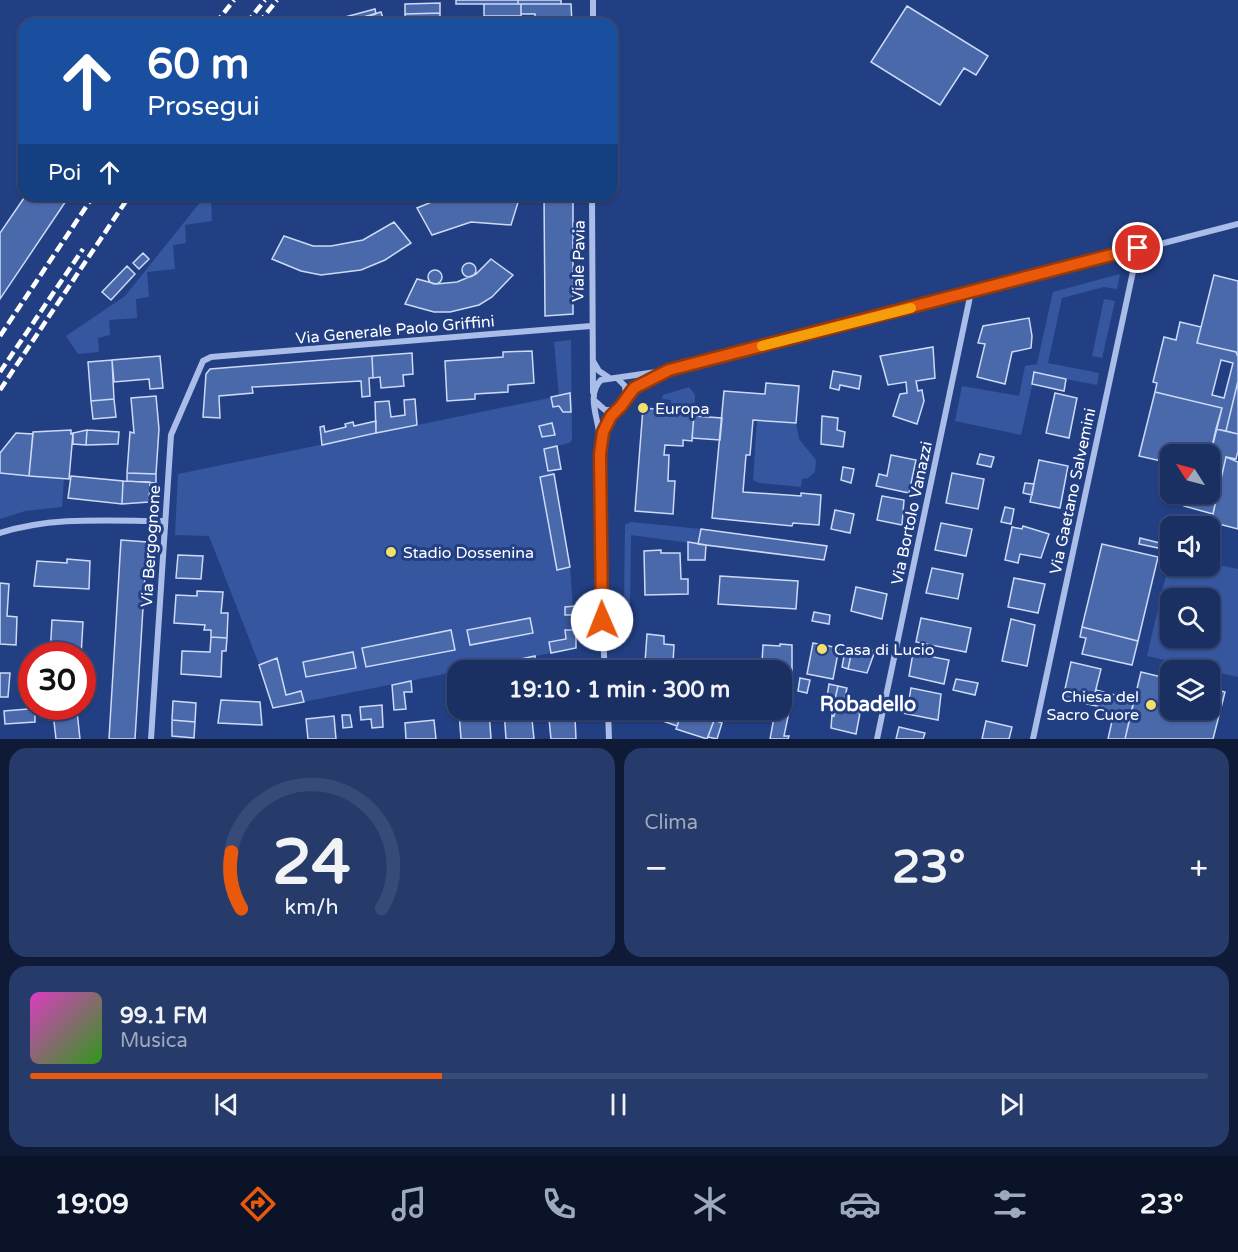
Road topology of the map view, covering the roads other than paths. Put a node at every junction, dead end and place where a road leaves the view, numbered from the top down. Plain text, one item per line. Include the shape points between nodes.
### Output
1 (593, 0) edge
2 (593, 18) edge
3 (592, 201) edge
4 (1238, 224) edge
5 (1138, 248) junction
6 (971, 292) junction
7 (591, 326) junction
8 (592, 359) junction
9 (203, 361) joint
10 (669, 370) junction
11 (609, 377) junction
12 (618, 380) junction
13 (594, 396) junction
14 (627, 396) junction
15 (617, 409) junction
16 (600, 454) junction
17 (165, 521) junction
18 (0, 533) edge
19 (604, 660) edge
20 (608, 720) edge
21 (151, 739) edge
22 (609, 739) edge
23 (877, 739) edge
24 (1033, 739) edge

1 - 2 street
3 - 7 street, Viale Pavia
4 - 5 street
5 - 6 street
5 - 24 street, Via Gaetano Salvemini
6 - 10 street
6 - 23 street, Via Bortolo Vanazzi
7 - 8 street, Viale Pavia
7 - 9 street, Via Generale Paolo Griffini via 211,357
8 - 11 street via 599,371
8 - 13 street
9 - 17 street, Via Bergognone via 171,435
10 - 12 street
10 - 14 street via 640,384
11 - 12 street
11 - 13 street via 597,384
12 - 14 street via 625,386
13 - 15 street via 606,410
13 - 16 street
14 - 15 street
15 - 16 street via 606,423
16 - 19 street
17 - 18 street via 69,521 28,525
17 - 21 street, Via Bergognone
20 - 22 street

